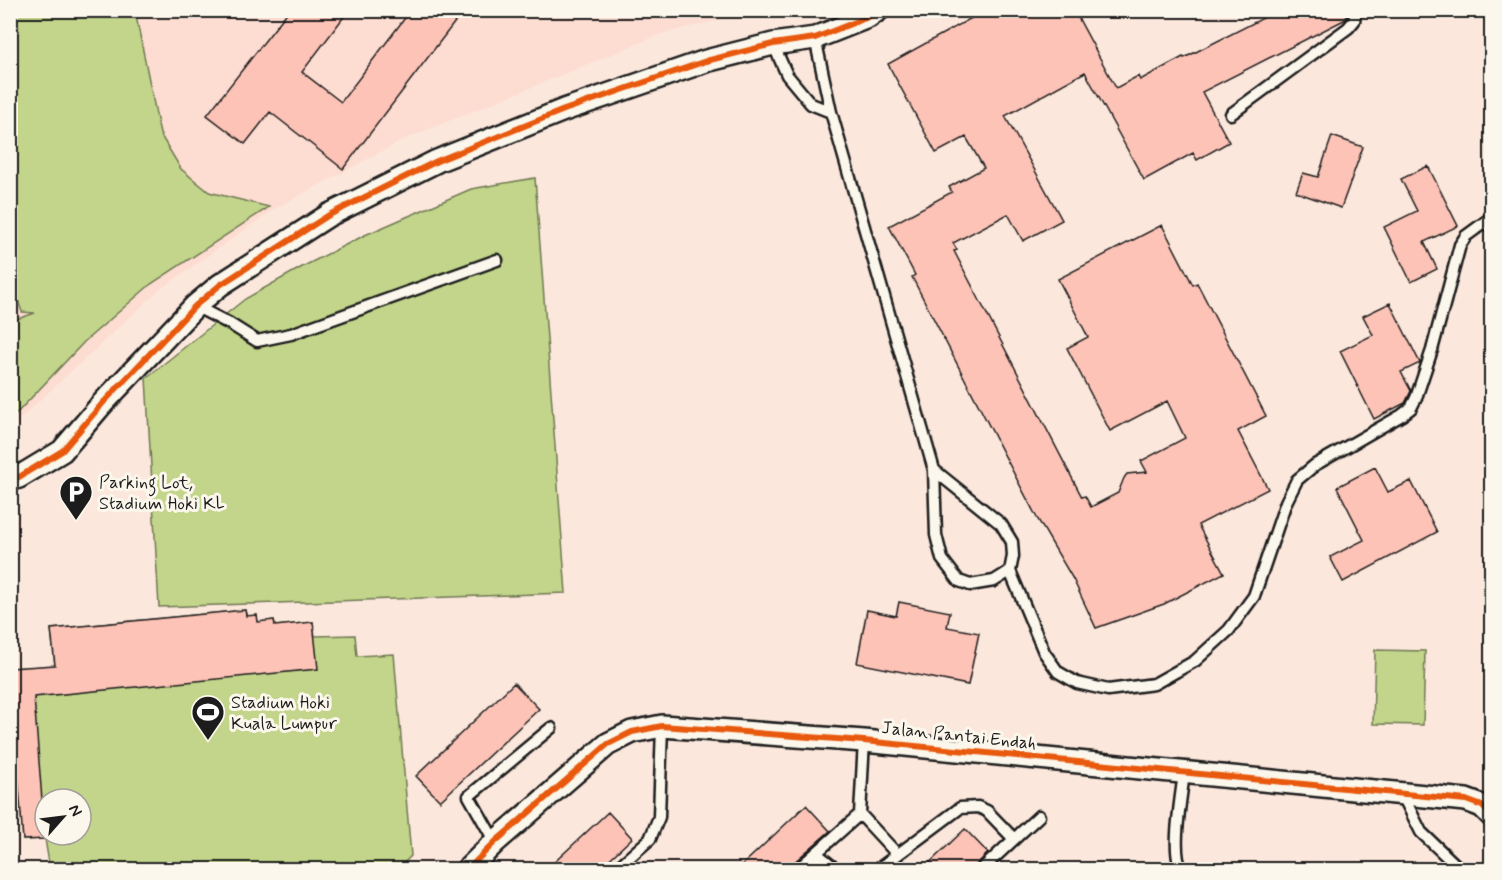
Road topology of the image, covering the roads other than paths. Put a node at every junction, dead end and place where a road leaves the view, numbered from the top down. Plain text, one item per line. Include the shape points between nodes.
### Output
1 (878, 10) edge
2 (1356, 10) edge
3 (815, 38) junction
4 (773, 44) junction
5 (831, 112) junction
6 (1231, 114) dead end
7 (1491, 217) edge
8 (496, 260) dead end
9 (195, 306) junction
10 (934, 470) junction
11 (10, 480) edge
12 (1010, 571) junction
13 (662, 726) junction
14 (551, 728) dead end
15 (864, 741) junction
16 (1184, 772) junction
17 (1402, 794) junction
18 (860, 814) junction
19 (1039, 816) dead end
20 (1491, 816) edge
21 (1014, 839) junction
22 (495, 842) junction
23 (816, 853) junction
24 (897, 854) junction
25 (467, 870) edge
26 (615, 870) edge
27 (797, 870) edge
28 (837, 870) edge
29 (877, 870) edge
30 (981, 870) edge
31 (1182, 870) edge
32 (1461, 870) edge

1 - 3 street
2 - 6 lane via 1348,28
3 - 4 street
3 - 5 lane
4 - 5 lane via 787,75 812,104
4 - 9 street via 706,61 564,110 437,161 329,214 220,285
5 - 10 lane
7 - 12 lane via 1460,245 1414,403 1402,415 1315,465 1297,480 1254,596 1229,630 1195,661 1154,684 1108,690 1077,683 1058,672 1044,652
8 - 9 lane via 291,334 257,341
9 - 11 street via 62,451
10 - 12 lane via 1001,524 1012,542
10 - 12 lane via 936,535 949,570 970,585 994,581
13 - 15 street, Jalan Pantai Endah
13 - 22 street, Jalan Pantai Endah via 632,732 608,744
13 - 26 lane via 659,817 650,838
14 - 22 lane via 469,796
15 - 16 street, Jalan Pantai Endah
15 - 18 lane
16 - 17 street, Jalan Pantai Endah
16 - 31 lane via 1176,849
17 - 20 street, Jalan Pantai Endah via 1471,801
17 - 32 lane via 1421,832
18 - 23 lane
18 - 24 lane
19 - 21 lane
21 - 24 lane via 987,811 969,806 952,812
21 - 30 lane
22 - 25 street, Jalan Pantai Endah
23 - 27 lane
23 - 28 lane
24 - 29 lane

